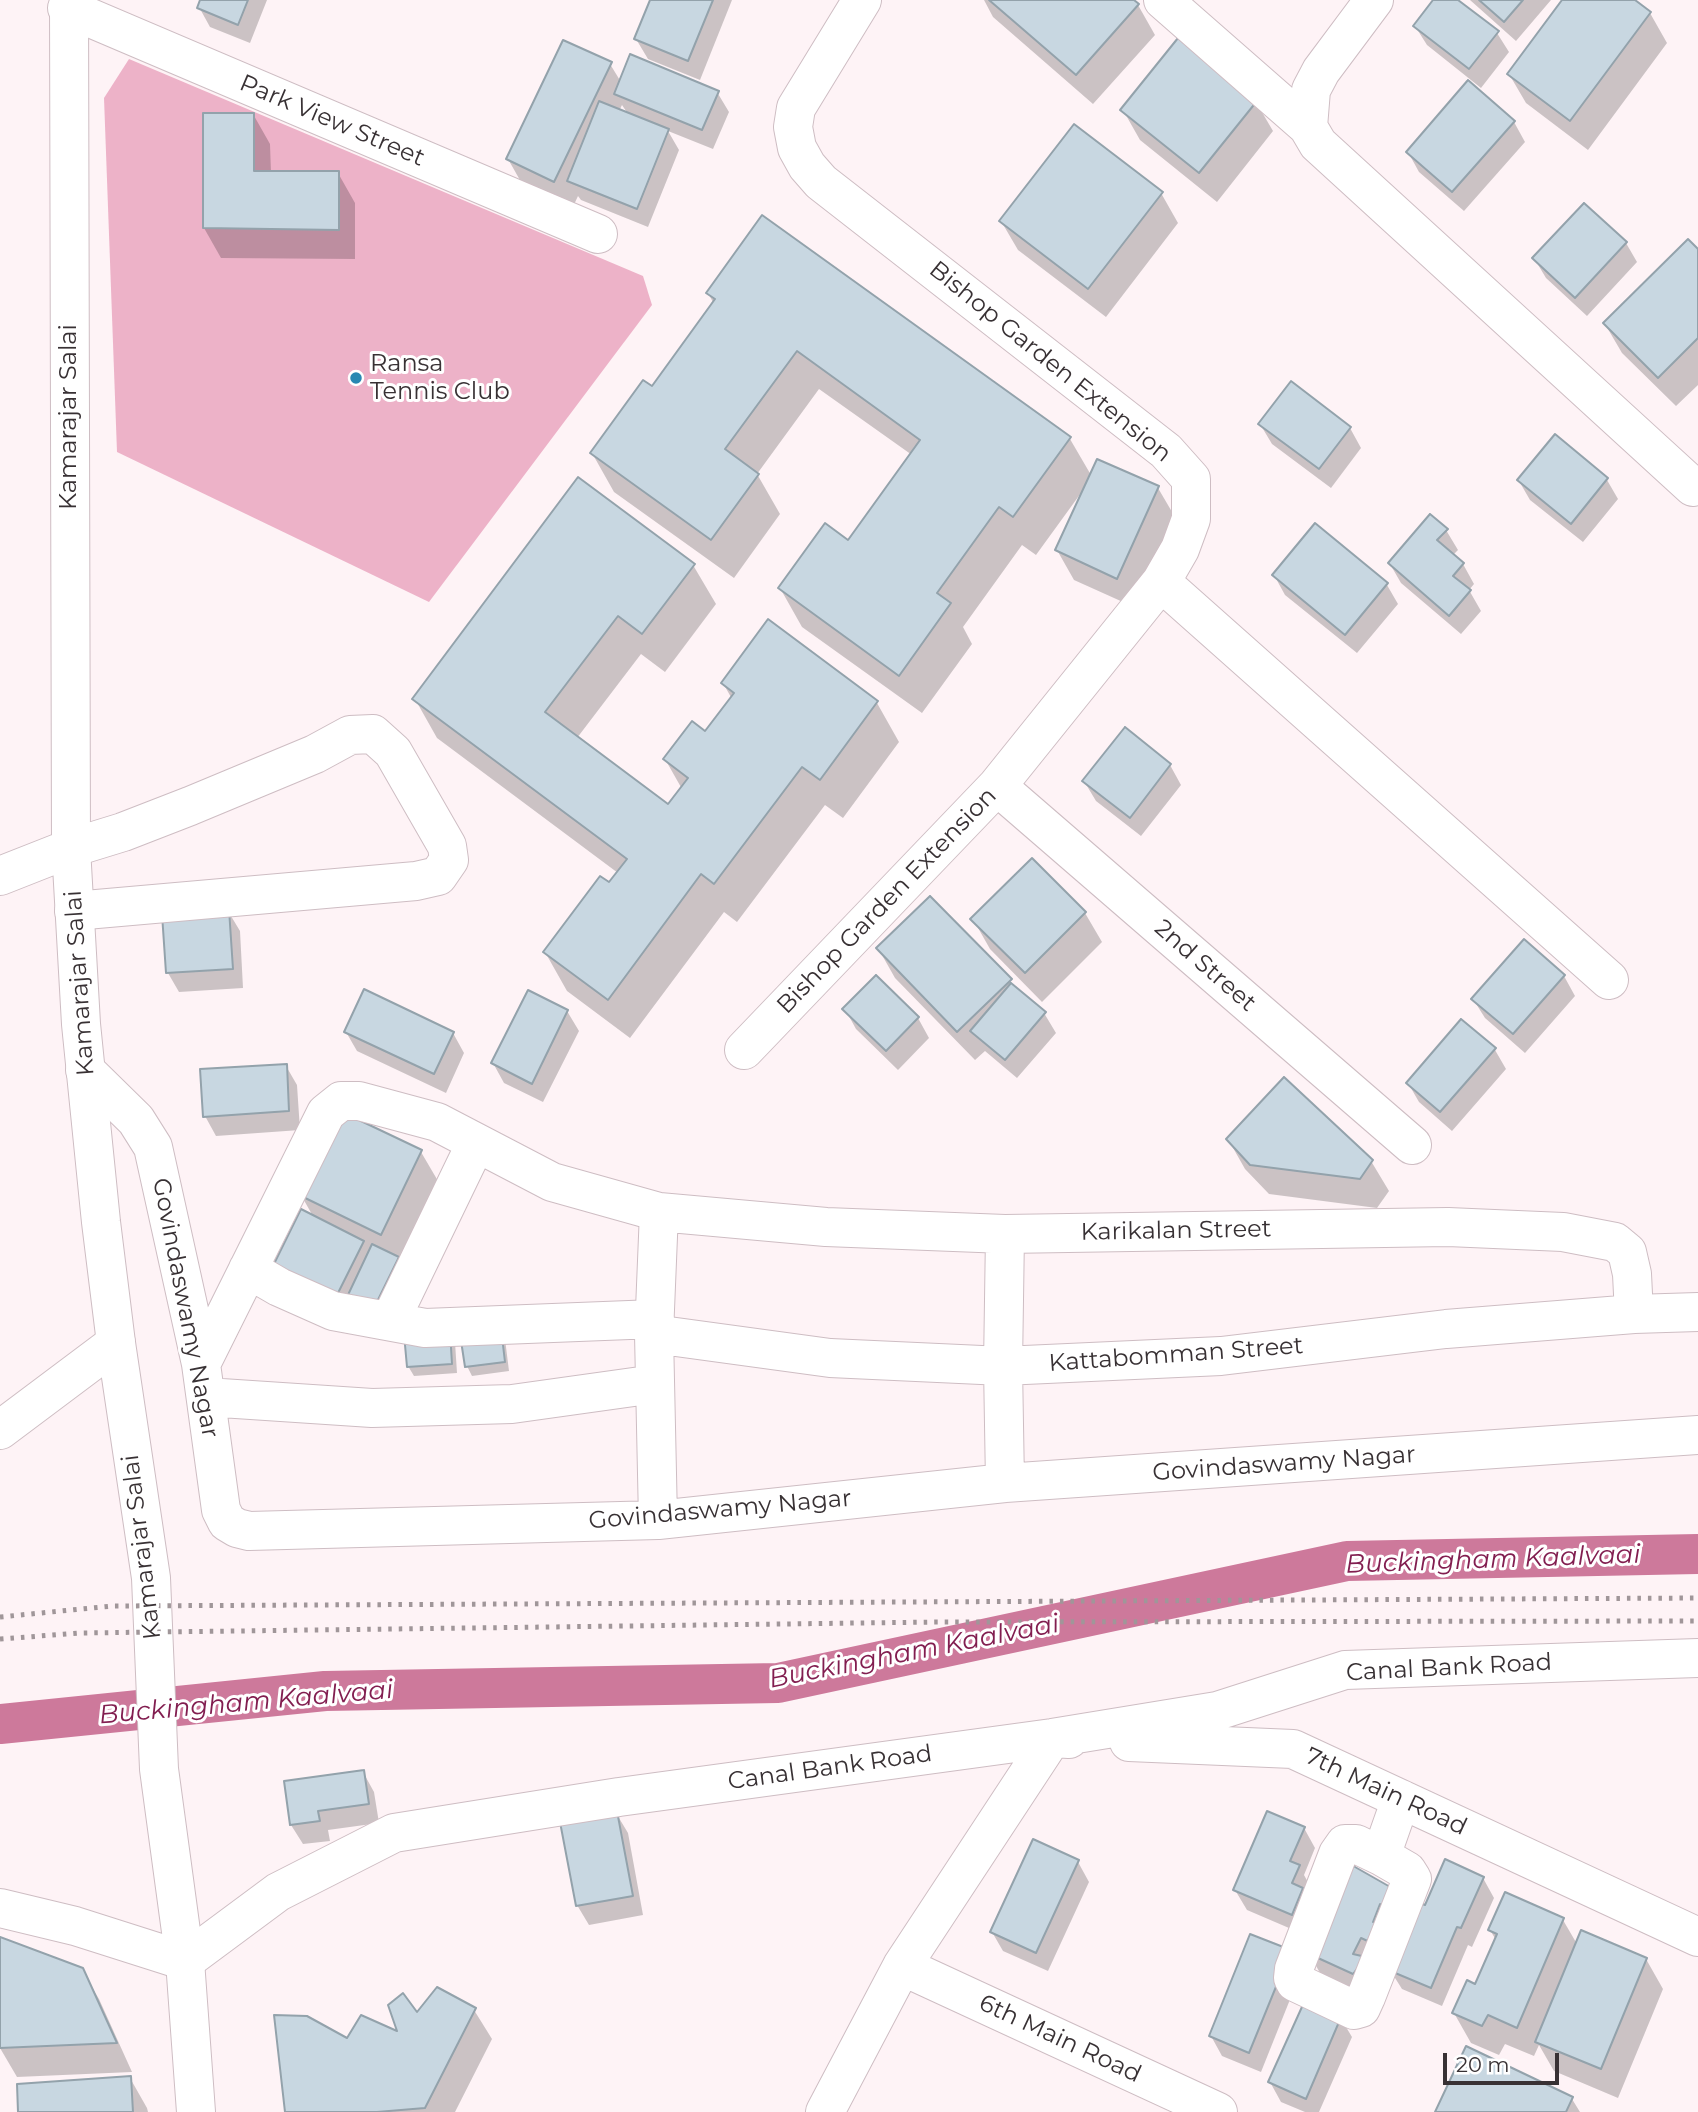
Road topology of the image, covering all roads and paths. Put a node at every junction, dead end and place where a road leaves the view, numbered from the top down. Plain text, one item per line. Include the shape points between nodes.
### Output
1 (862, 0) edge
2 (1163, 0) edge
3 (1374, 0) edge
4 (59, 3) edge
5 (1308, 127) junction
6 (598, 234) dead end
7 (1693, 487) dead end
8 (1161, 582) junction
9 (997, 786) junction
10 (71, 848) junction
11 (0, 876) edge
12 (74, 911) junction
13 (1609, 980) dead end
14 (744, 1050) dead end
15 (85, 1070) junction
16 (476, 1143) junction
17 (1412, 1145) dead end
18 (659, 1212) junction
19 (1005, 1234) junction
20 (248, 1269) junction
21 (1698, 1312) edge
22 (1634, 1314) junction
23 (390, 1321) junction
24 (654, 1327) junction
25 (116, 1343) junction
26 (1003, 1366) junction
27 (203, 1381) junction
28 (655, 1384) junction
29 (0, 1430) edge
30 (1698, 1435) edge
31 (1005, 1483) junction
32 (658, 1520) junction
33 (1698, 1658) edge
34 (1052, 1738) junction
35 (1401, 1799) junction
36 (1381, 1856) dead end
37 (0, 1908) edge
38 (1698, 1937) edge
39 (185, 1961) junction
40 (902, 1966) junction
41 (196, 2112) edge
42 (825, 2112) edge
43 (1217, 2112) edge

1 - 8 street, Bishop Garden Extension via 796,108 797,148 821,182 1166,451 1191,479 1191,519
2 - 5 street
3 - 5 street via 1311,90
4 - 6 street, Park View Street
4 - 10 street, Kamarajar Salai
5 - 7 street via 1318,144
8 - 9 street, Bishop Garden Extension
8 - 13 street
9 - 14 street, Bishop Garden Extension
9 - 17 street, 2nd Street
10 - 11 street
10 - 12 street, Kamarajar Salai
10 - 12 street via 190,806 350,735 373,734 393,752 447,846 449,860 438,876 416,881
12 - 15 street, Kamarajar Salai
15 - 25 street, Kamarajar Salai
15 - 27 street, Govindaswamy Nagar via 136,1120 153,1147
16 - 18 street, Karikalan Street via 552,1182
16 - 20 street, Karikalan Street via 438,1122 359,1101 341,1101 326,1113
16 - 23 street
18 - 19 street, Karikalan Street via 826,1227
18 - 24 street
19 - 22 street, Karikalan Street via 1448,1227 1563,1232 1615,1242 1627,1252
19 - 26 street
20 - 23 street, Kattabomman Street via 333,1311
20 - 27 street
21 - 22 street, Kattabomman Street
22 - 26 street, Kattabomman Street via 1446,1329 1221,1356
23 - 24 street, Kattabomman Street via 425,1328
24 - 26 street, Kattabomman Street via 830,1358
24 - 28 street
25 - 29 street
25 - 39 street, Kamarajar Salai via 151,1578 159,1769
26 - 31 street
27 - 28 street via 372,1408 512,1404
27 - 32 street, Govindaswamy Nagar via 221,1510 237,1528
28 - 32 street
30 - 31 street, Govindaswamy Nagar
31 - 32 street, Govindaswamy Nagar
33 - 34 street, Canal Bank Road via 1345,1670 1217,1711
34 - 35 street, 7th Main Road via 1293,1749
34 - 39 street, Canal Bank Road via 394,1833 278,1892
34 - 40 street
35 - 36 street
35 - 38 street, 7th Main Road
37 - 39 street
39 - 41 street, Kamarajar Salai
40 - 42 street
40 - 43 street, 6th Main Road

